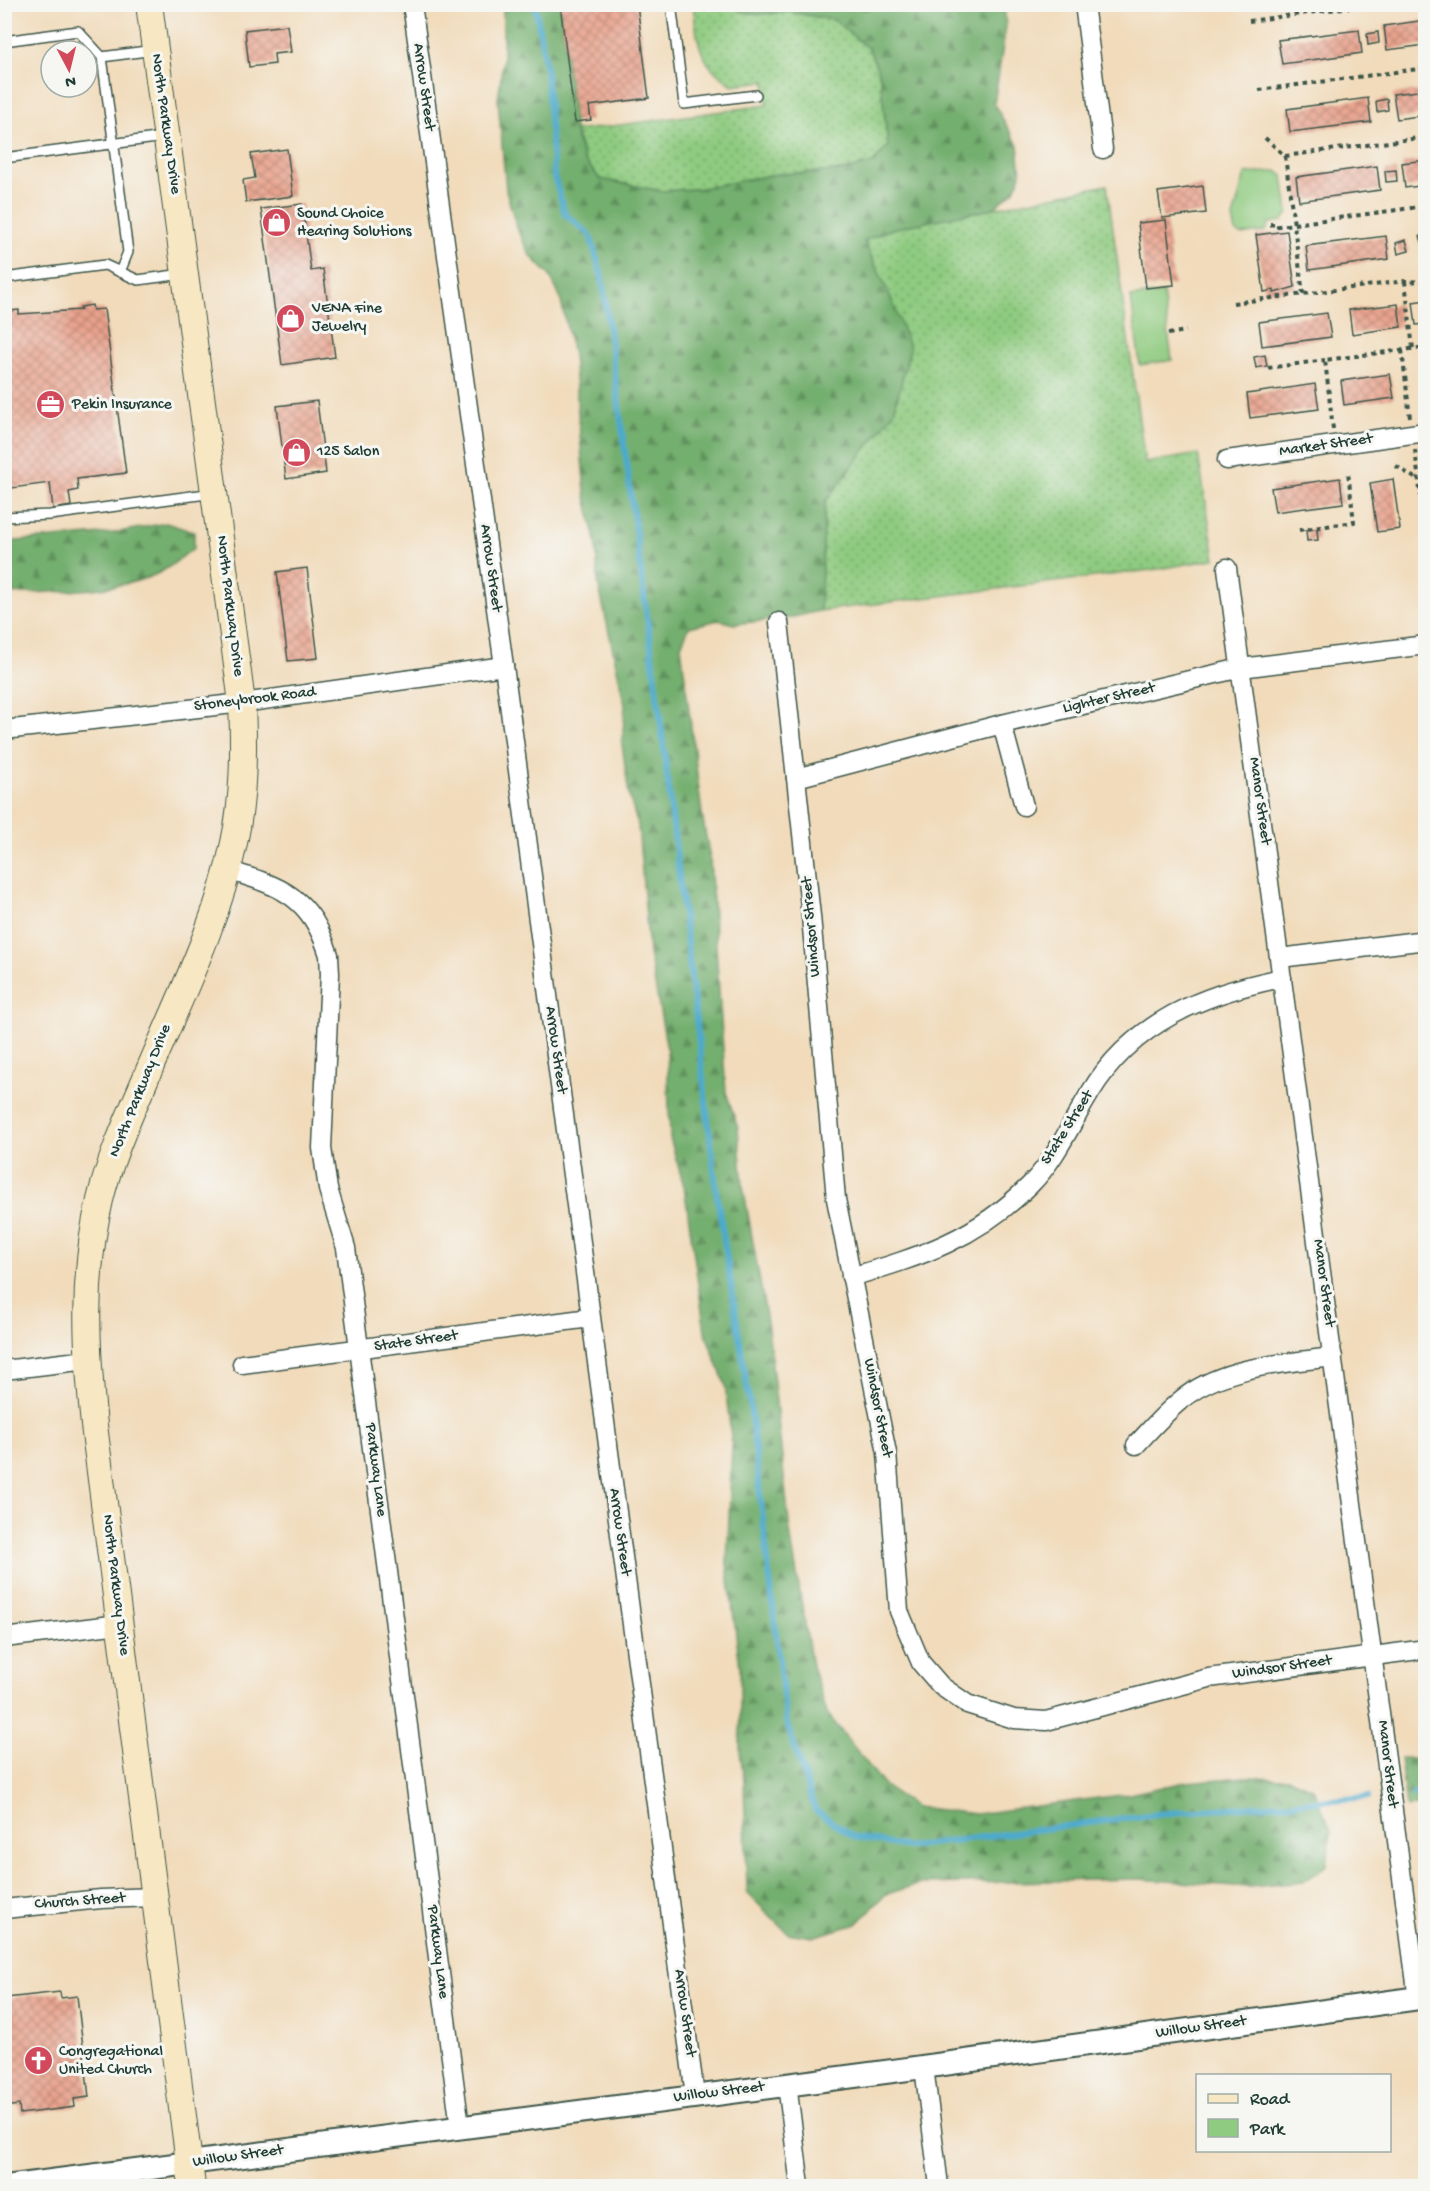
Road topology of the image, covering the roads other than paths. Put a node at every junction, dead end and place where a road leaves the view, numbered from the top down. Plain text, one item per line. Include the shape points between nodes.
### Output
1 (149, 4) edge
2 (412, 4) edge
3 (671, 4) edge
4 (1084, 4) edge
5 (4, 41) edge
6 (155, 50) junction
7 (102, 57) junction
8 (756, 95) dead end
9 (167, 137) junction
10 (114, 144) junction
11 (1103, 149) dead end
12 (4, 158) edge
13 (120, 272) junction
14 (185, 274) junction
15 (4, 278) edge
16 (1425, 432) edge
17 (1227, 460) dead end
18 (214, 493) junction
19 (4, 517) edge
20 (1227, 568) dead end
21 (779, 622) dead end
22 (1425, 645) edge
23 (504, 666) junction
24 (1241, 668) junction
25 (242, 703) junction
26 (1002, 724) junction
27 (4, 730) edge
28 (796, 778) junction
29 (1024, 806) dead end
30 (227, 870) junction
31 (1425, 940) edge
32 (1280, 958) junction
33 (1282, 978) junction
34 (851, 1277) junction
35 (590, 1318) junction
36 (359, 1349) junction
37 (1333, 1357) junction
38 (87, 1360) junction
39 (242, 1364) dead end
40 (4, 1370) edge
41 (1136, 1445) dead end
42 (120, 1624) junction
43 (4, 1638) edge
44 (1425, 1649) edge
45 (1373, 1656) junction
46 (155, 1897) junction
47 (4, 1909) edge
48 (1422, 1998) edge
49 (924, 2067) junction
50 (786, 2084) junction
51 (695, 2096) junction
52 (460, 2127) junction
53 (191, 2175) edge
54 (13, 2187) edge
55 (800, 2187) edge
56 (939, 2187) edge

1 - 6 main road, North Parkway Drive
2 - 23 street, Arrow Street
3 - 8 lane via 684,104
4 - 11 street
5 - 7 lane via 78,31
6 - 7 lane
6 - 9 main road, North Parkway Drive
7 - 10 lane
9 - 10 lane
9 - 14 main road, North Parkway Drive
10 - 12 lane
10 - 13 lane via 128,252
13 - 14 lane via 138,280
13 - 15 lane via 105,265
14 - 18 main road, North Parkway Drive
16 - 17 street, Market Street
18 - 19 lane via 50,515
18 - 25 main road, North Parkway Drive
20 - 24 street, Manor Street
21 - 28 street, Windsor Street
22 - 24 street, Lighter Street
23 - 25 street, Stoneybrook Road
23 - 35 street, Arrow Street
24 - 26 street, Lighter Street
24 - 32 street, Manor Street
25 - 27 street, Stoneybrook Road
25 - 30 main road, North Parkway Drive via 242,783
26 - 28 street, Lighter Street
26 - 29 street
28 - 34 street, Windsor Street via 836,1199
30 - 36 street, Parkway Lane via 294,896 321,931 329,955 323,1163 346,1248
30 - 38 main road, North Parkway Drive via 211,923 120,1138 100,1199 86,1298
31 - 32 street
32 - 33 street, Manor Street
33 - 34 street, State Street via 1204,998 1153,1024 1102,1076 1058,1149 1018,1197 950,1244
33 - 37 street, Manor Street
34 - 45 street, Windsor Street via 887,1453 899,1611 921,1663 954,1697 998,1716 1046,1721 1209,1678
35 - 36 street, State Street
35 - 51 street, Arrow Street
36 - 39 street, State Street
36 - 52 street, Parkway Lane
37 - 41 street via 1248,1371 1198,1388 1167,1412
37 - 45 street, Manor Street
38 - 40 street
38 - 42 main road, North Parkway Drive
42 - 43 street
42 - 46 main road, North Parkway Drive
44 - 45 street, Windsor Street
45 - 48 street, Manor Street
46 - 47 street, Church Street
46 - 53 main road, North Parkway Drive
48 - 49 street, Willow Street
49 - 50 street, Willow Street
49 - 56 street
50 - 51 street, Willow Street
50 - 55 street
51 - 52 street, Willow Street
52 - 53 street, Willow Street
53 - 54 street, Willow Street

